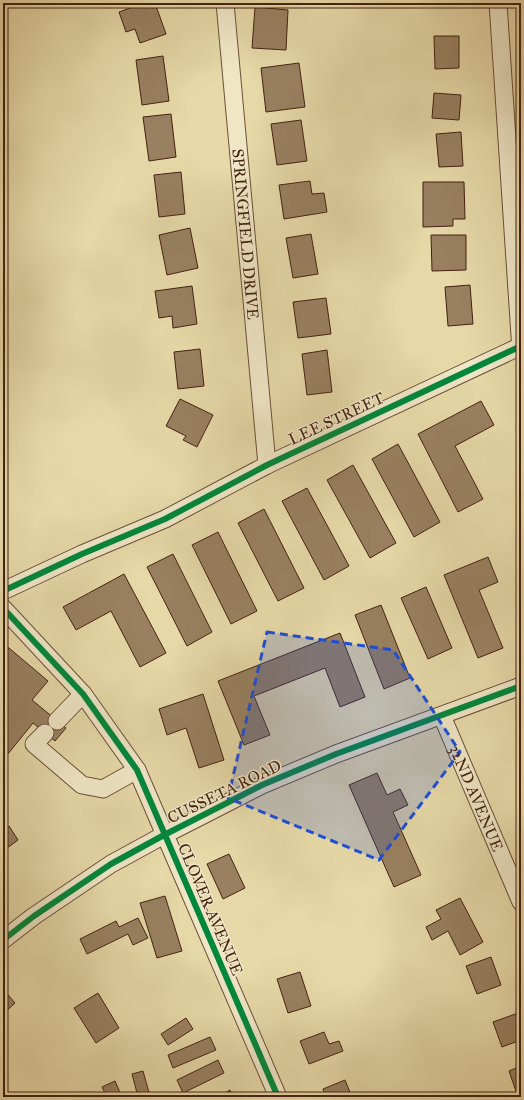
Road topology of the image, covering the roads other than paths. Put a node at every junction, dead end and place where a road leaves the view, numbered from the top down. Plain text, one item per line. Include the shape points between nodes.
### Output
1 (225, 3) edge
2 (498, 3) edge
3 (521, 346) edge
4 (521, 351) edge
5 (267, 465) junction
6 (3, 591) edge
7 (3, 608) edge
8 (521, 686) edge
9 (83, 694) junction
10 (442, 716) junction
11 (56, 721) dead end
12 (39, 738) dead end
13 (137, 770) junction
14 (164, 835) junction
15 (521, 902) edge
16 (3, 940) edge
17 (278, 1097) edge

1 - 5 street, SPRINGFIELD DRIVE
2 - 3 street
3 - 4 street
3 - 5 street, LEE STREET
5 - 6 street, LEE STREET via 165,519
7 - 9 street, CLOVER AVENUE
8 - 10 street, CUSSETA ROAD
9 - 11 street
9 - 13 street, CLOVER AVENUE
10 - 14 street, CUSSETA ROAD via 262,784
10 - 15 street, 32ND AVENUE
12 - 13 street via 82,785 103,789
13 - 14 street, CLOVER AVENUE
14 - 16 street, CUSSETA ROAD via 111,864
14 - 17 street, CLOVER AVENUE

